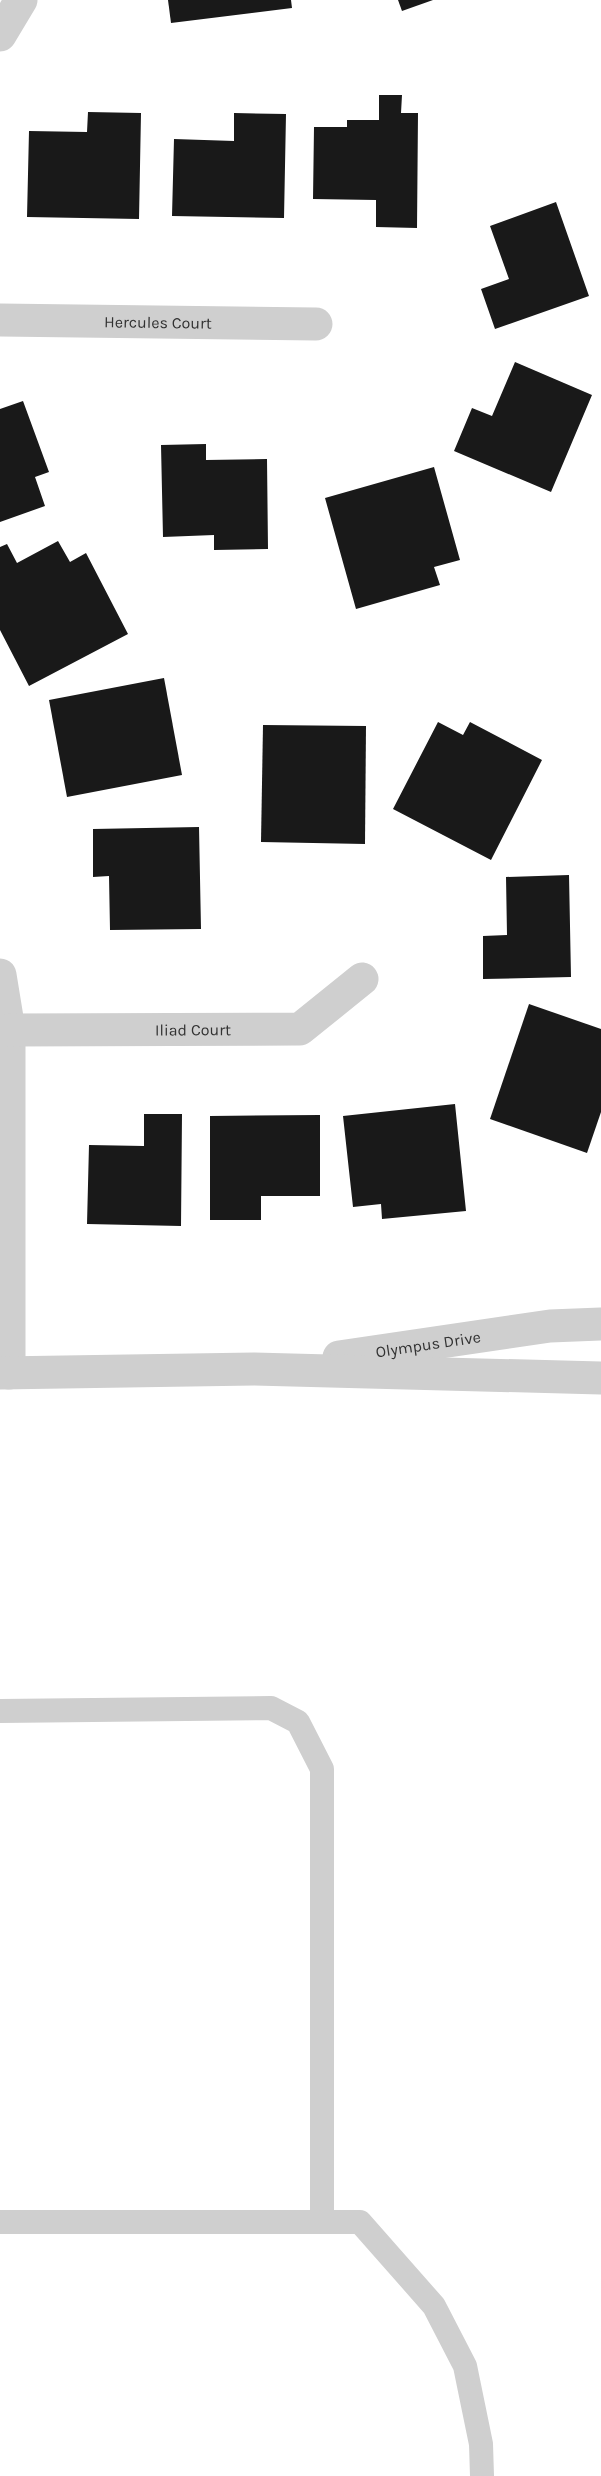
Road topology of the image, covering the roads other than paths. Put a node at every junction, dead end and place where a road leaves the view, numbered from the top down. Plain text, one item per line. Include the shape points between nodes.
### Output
1 (21, 0) edge
2 (0, 35) edge
3 (0, 320) edge
4 (316, 324) dead end
5 (0, 975) edge
6 (362, 979) dead end
7 (9, 1030) junction
8 (601, 1324) edge
9 (254, 1369) junction
10 (4, 1372) edge
11 (601, 1378) edge
12 (0, 1711) edge
13 (0, 2222) edge
14 (322, 2222) junction
15 (482, 2476) edge

1 - 2 street
3 - 4 street, Hercules Court
5 - 7 street
6 - 7 street, Iliad Court via 300,1029
7 - 10 street
8 - 9 street, Olympus Drive via 550,1326
9 - 10 street, Olympus Drive
9 - 11 street, Olympus Drive
12 - 14 lane via 271,1708 298,1722 322,1769
13 - 14 lane
14 - 15 lane via 360,2222 434,2306 465,2366 481,2444

